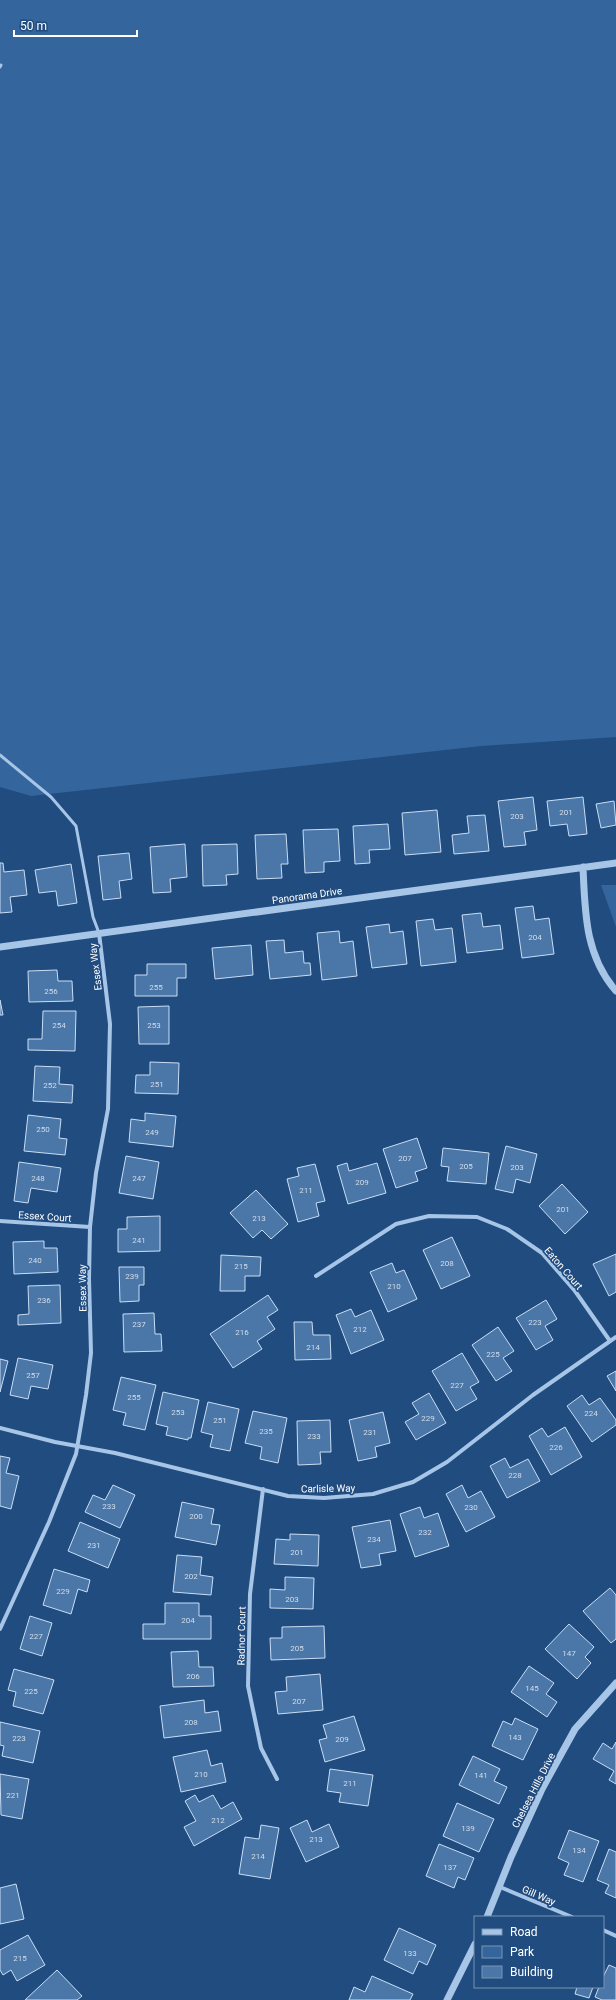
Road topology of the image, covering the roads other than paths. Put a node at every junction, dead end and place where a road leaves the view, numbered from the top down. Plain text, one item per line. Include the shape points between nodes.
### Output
1 (0, 756) edge
2 (616, 863) edge
3 (583, 868) junction
4 (98, 933) junction
5 (0, 947) edge
6 (616, 991) edge
7 (0, 1221) edge
8 (90, 1227) junction
9 (316, 1276) dead end
10 (616, 1337) edge
11 (610, 1341) junction
12 (0, 1428) edge
13 (78, 1446) junction
14 (263, 1489) junction
15 (0, 1629) edge
16 (616, 1683) edge
17 (277, 1779) dead end
18 (500, 1887) junction
19 (487, 1916) edge
20 (570, 1916) edge
21 (604, 1930) edge
22 (616, 1936) edge
23 (474, 1946) edge
24 (447, 2000) edge

1 - 4 lane via 51,797 76,826
2 - 3 street, Panorama Drive
3 - 4 street, Panorama Drive
3 - 6 street via 588,934 604,977
4 - 5 street, Panorama Drive
4 - 8 street, Essex Way via 110,1024 108,1109 96,1173
7 - 8 street, Essex Court
8 - 13 street, Essex Way via 91,1353
9 - 11 street, Eaton Court via 396,1224 429,1216 477,1217 507,1229 542,1253 574,1291
10 - 11 street, Carlisle Way
11 - 14 street, Carlisle Way via 533,1394 447,1462 413,1482 373,1494 324,1498 288,1496
12 - 13 street, Carlisle Way
13 - 14 street, Carlisle Way
13 - 15 street, Essex Way via 49,1522
14 - 17 street, Radnor Court via 250,1594 248,1686 261,1748
16 - 18 street, Chelsea Hills Drive via 575,1730 542,1789
18 - 19 street, Chelsea Hills Drive
18 - 20 street, Gill Way
21 - 22 street
23 - 24 street

